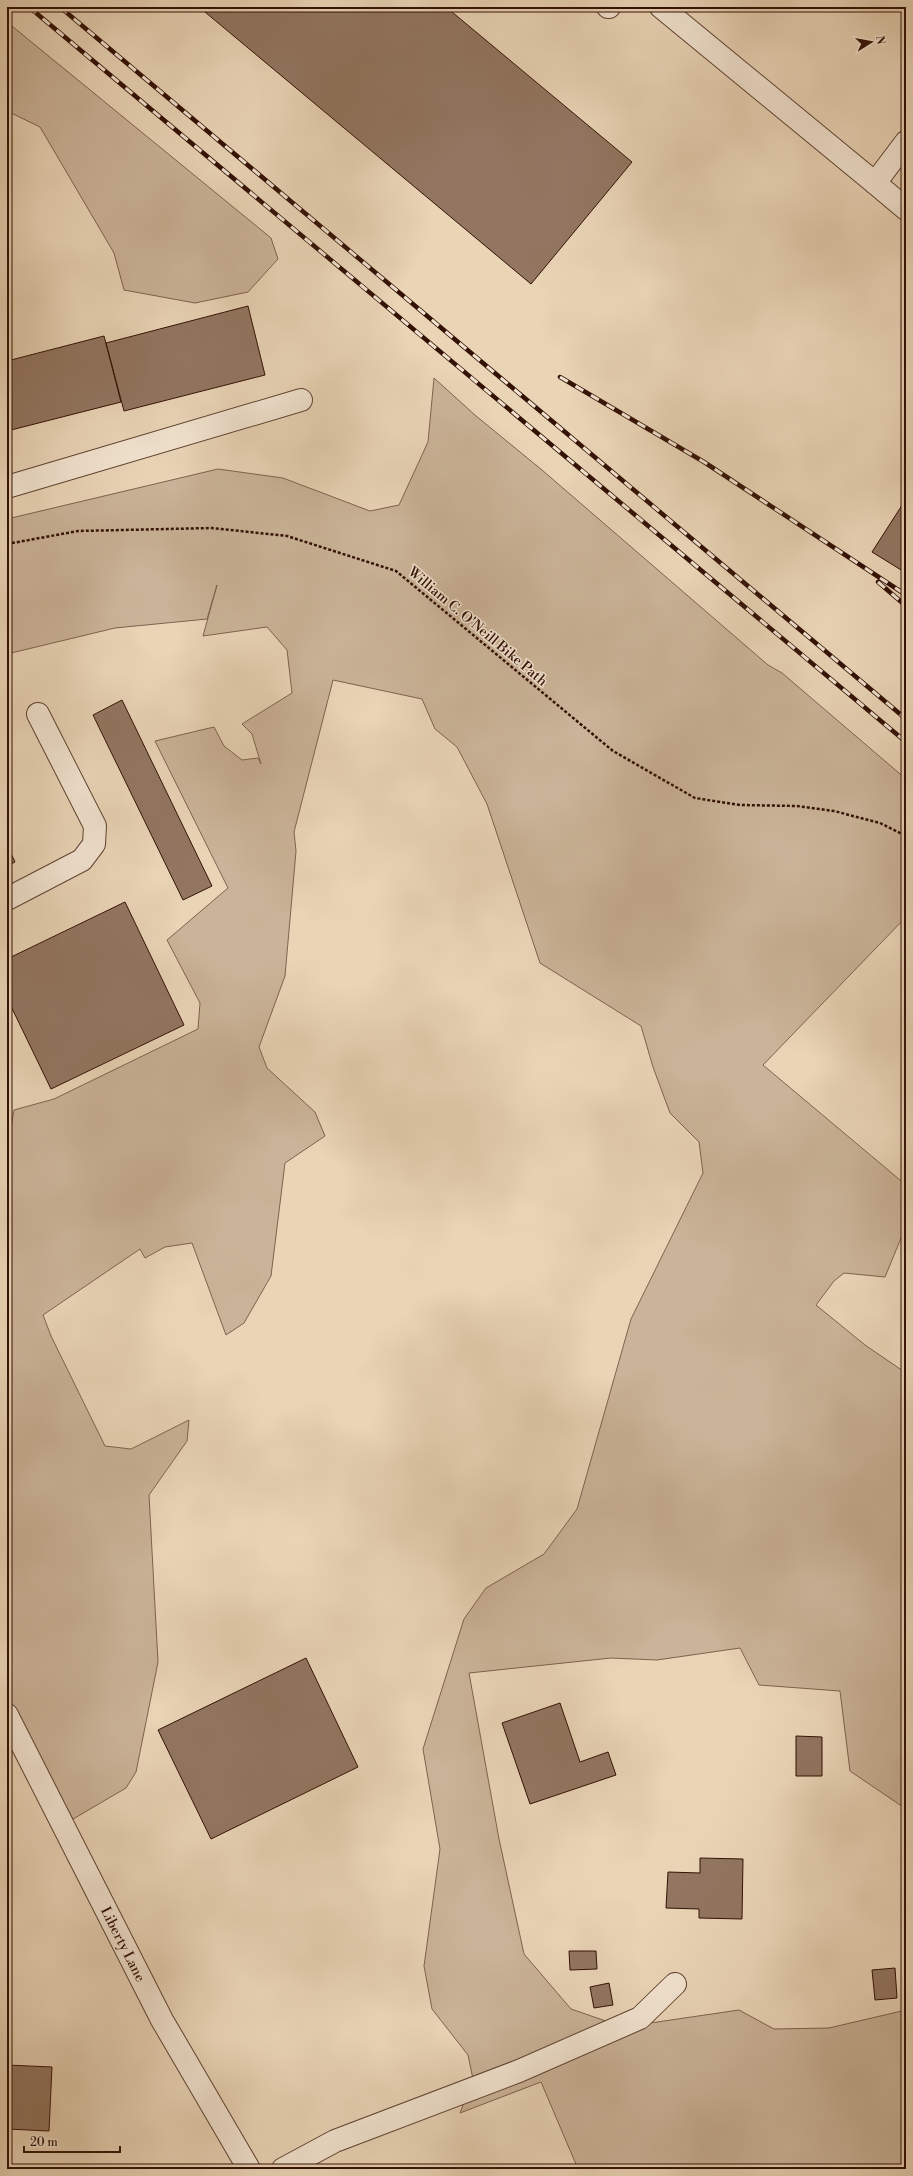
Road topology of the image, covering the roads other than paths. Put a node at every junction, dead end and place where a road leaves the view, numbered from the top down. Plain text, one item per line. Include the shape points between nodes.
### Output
1 (661, 7) edge
2 (906, 142) edge
3 (876, 183) junction
4 (906, 208) edge
5 (301, 400) dead end
6 (7, 487) edge
7 (38, 714) dead end
8 (7, 899) edge
9 (7, 1715) edge
10 (675, 1984) dead end
11 (249, 2169) edge
12 (283, 2169) edge

1 - 3 street
2 - 3 street
3 - 4 street
5 - 6 street
7 - 8 street via 96,826 94,844 82,860
9 - 11 street, Liberty Lane via 162,2020
10 - 12 street via 640,2018 519,2071 335,2141

